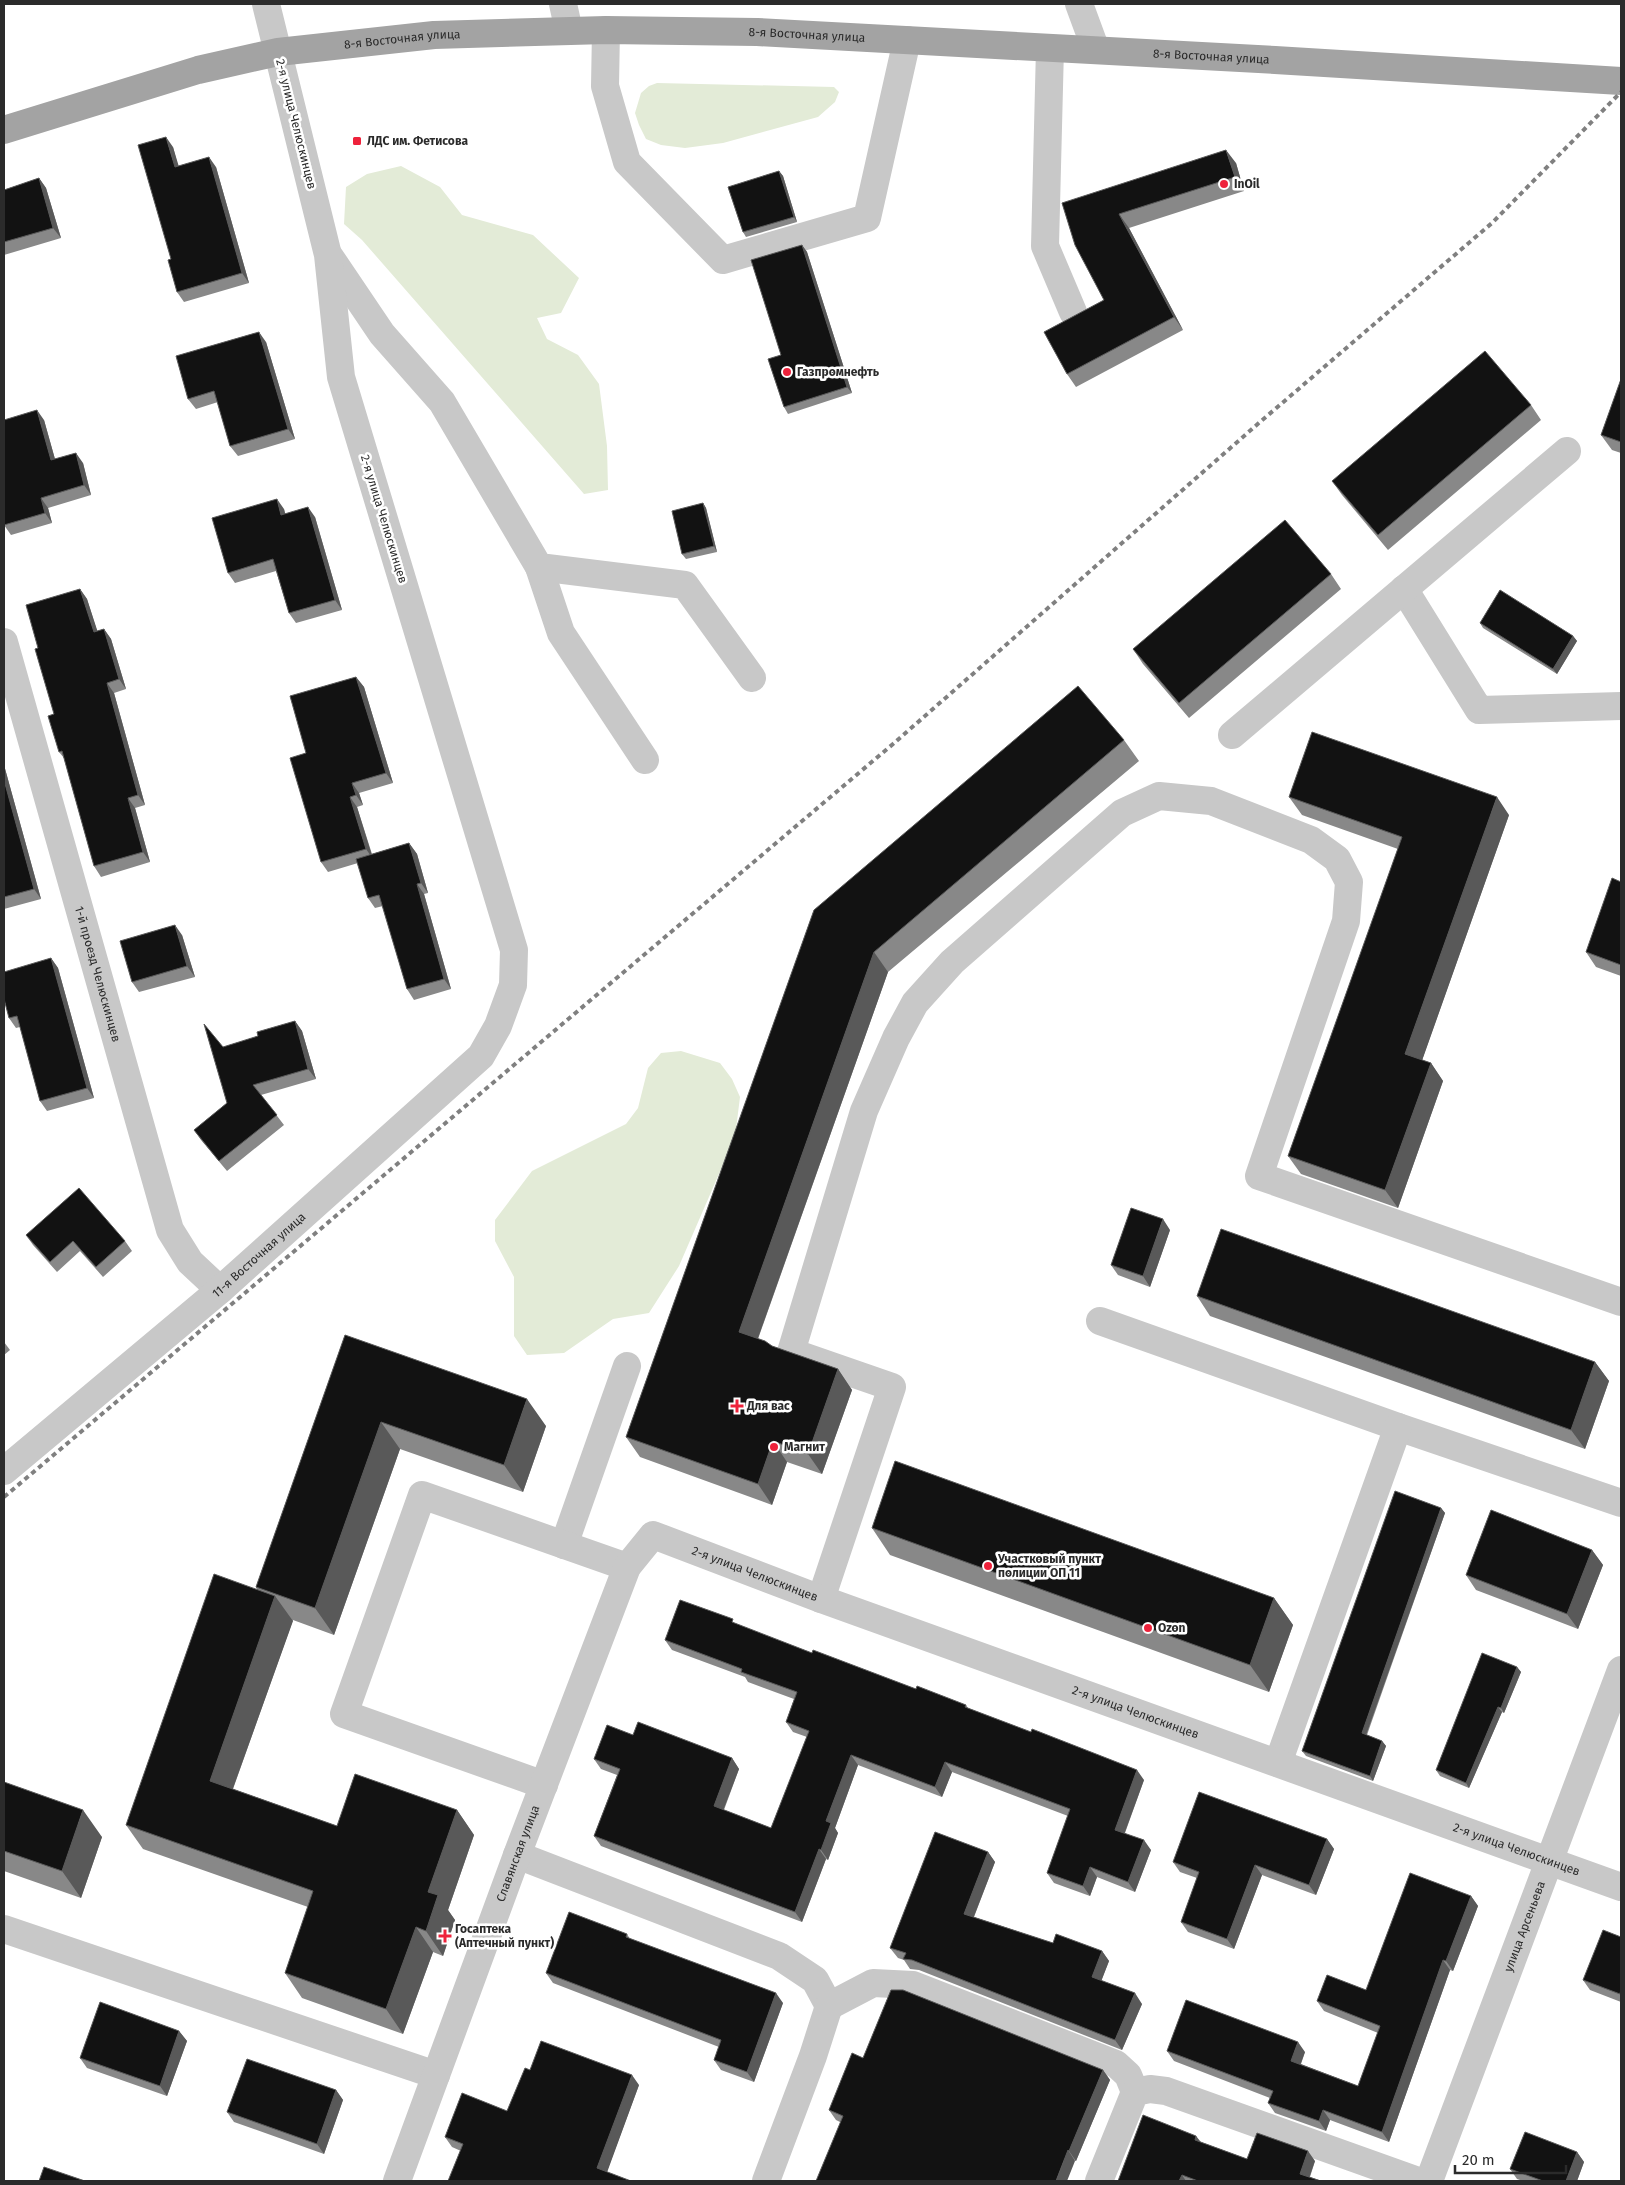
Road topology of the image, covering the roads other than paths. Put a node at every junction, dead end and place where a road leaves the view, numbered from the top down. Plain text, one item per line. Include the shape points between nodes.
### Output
1 (266, 4) edge
2 (563, 4) edge
3 (1079, 4) edge
4 (606, 30) junction
5 (569, 31) junction
6 (907, 40) junction
7 (1050, 48) junction
8 (1096, 50) junction
9 (278, 52) junction
10 (1621, 81) edge
11 (4, 130) edge
12 (328, 255) junction
13 (1073, 312) dead end
14 (1568, 451) dead end
15 (539, 567) junction
16 (1404, 589) junction
17 (4, 642) edge
18 (752, 678) dead end
19 (1621, 706) edge
20 (1232, 735) dead end
21 (645, 760) dead end
22 (498, 1026) joint
23 (220, 1290) junction
24 (1621, 1302) edge
25 (1100, 1321) dead end
26 (627, 1366) dead end
27 (1398, 1427) junction
28 (4, 1471) edge
29 (1621, 1503) edge
30 (653, 1535) joint
31 (564, 1545) junction
32 (627, 1567) junction
33 (821, 1599) junction
34 (1621, 1670) edge
35 (1278, 1763) junction
36 (544, 1786) junction
37 (517, 1855) junction
38 (1550, 1860) junction
39 (1621, 1887) edge
40 (4, 1929) edge
41 (829, 2006) junction
42 (436, 2075) junction
43 (1135, 2092) junction
44 (397, 2181) edge
45 (766, 2181) edge
46 (1099, 2181) edge
47 (1418, 2181) edge
48 (1429, 2181) edge

1 - 9 street, 2-я улица Челюскинцев
2 - 5 street
3 - 8 street
4 - 5 main road, 8-я Восточная улица
4 - 6 main road, 8-я Восточная улица via 758,32
4 - 6 street via 605,86 627,162 723,260 867,218
5 - 9 main road, 8-я Восточная улица via 434,35
6 - 7 main road, 8-я Восточная улица
7 - 8 main road, 8-я Восточная улица
7 - 13 street via 1046,246
8 - 10 main road, 8-я Восточная улица
9 - 11 main road, 8-я Восточная улица via 198,70
9 - 12 street, 2-я улица Челюскинцев
12 - 15 street via 382,334 442,402
12 - 22 street, 2-я улица Челюскинцев via 341,377 514,950 512,985
14 - 16 street
15 - 18 street via 684,585
15 - 21 street via 560,633
16 - 19 street via 1479,710
16 - 20 street
17 - 23 street, 1-й проезд Челюскинцев via 170,1230 190,1262
22 - 23 street, 11-я Восточная улица via 481,1056
23 - 28 street, 11-я Восточная улица
24 - 33 street via 1260,1176 1346,921 1348,882 1337,859 1311,840 1211,801 1159,796 1122,813 952,962 915,1003 864,1111 791,1352 892,1388
25 - 27 street
26 - 31 street
27 - 29 street
27 - 35 street
30 - 32 street, Славянская улица
30 - 33 street, 2-я улица Челюскинцев
31 - 32 street
31 - 36 street via 422,1495 344,1714
32 - 36 street, Славянская улица
33 - 35 street, 2-я улица Челюскинцев
34 - 38 street, улица Арсеньева
35 - 38 street, 2-я улица Челюскинцев
36 - 37 street, Славянская улица
37 - 41 street via 779,1956 815,1980
37 - 42 street, Славянская улица
38 - 39 street, 2-я улица Челюскинцев
38 - 48 street, улица Арсеньева
40 - 42 street
41 - 43 street via 873,1983 914,1984 1116,2064 1128,2075
41 - 45 street
42 - 44 street, Славянская улица
43 - 46 street
43 - 47 street via 1150,2089 1166,2091

